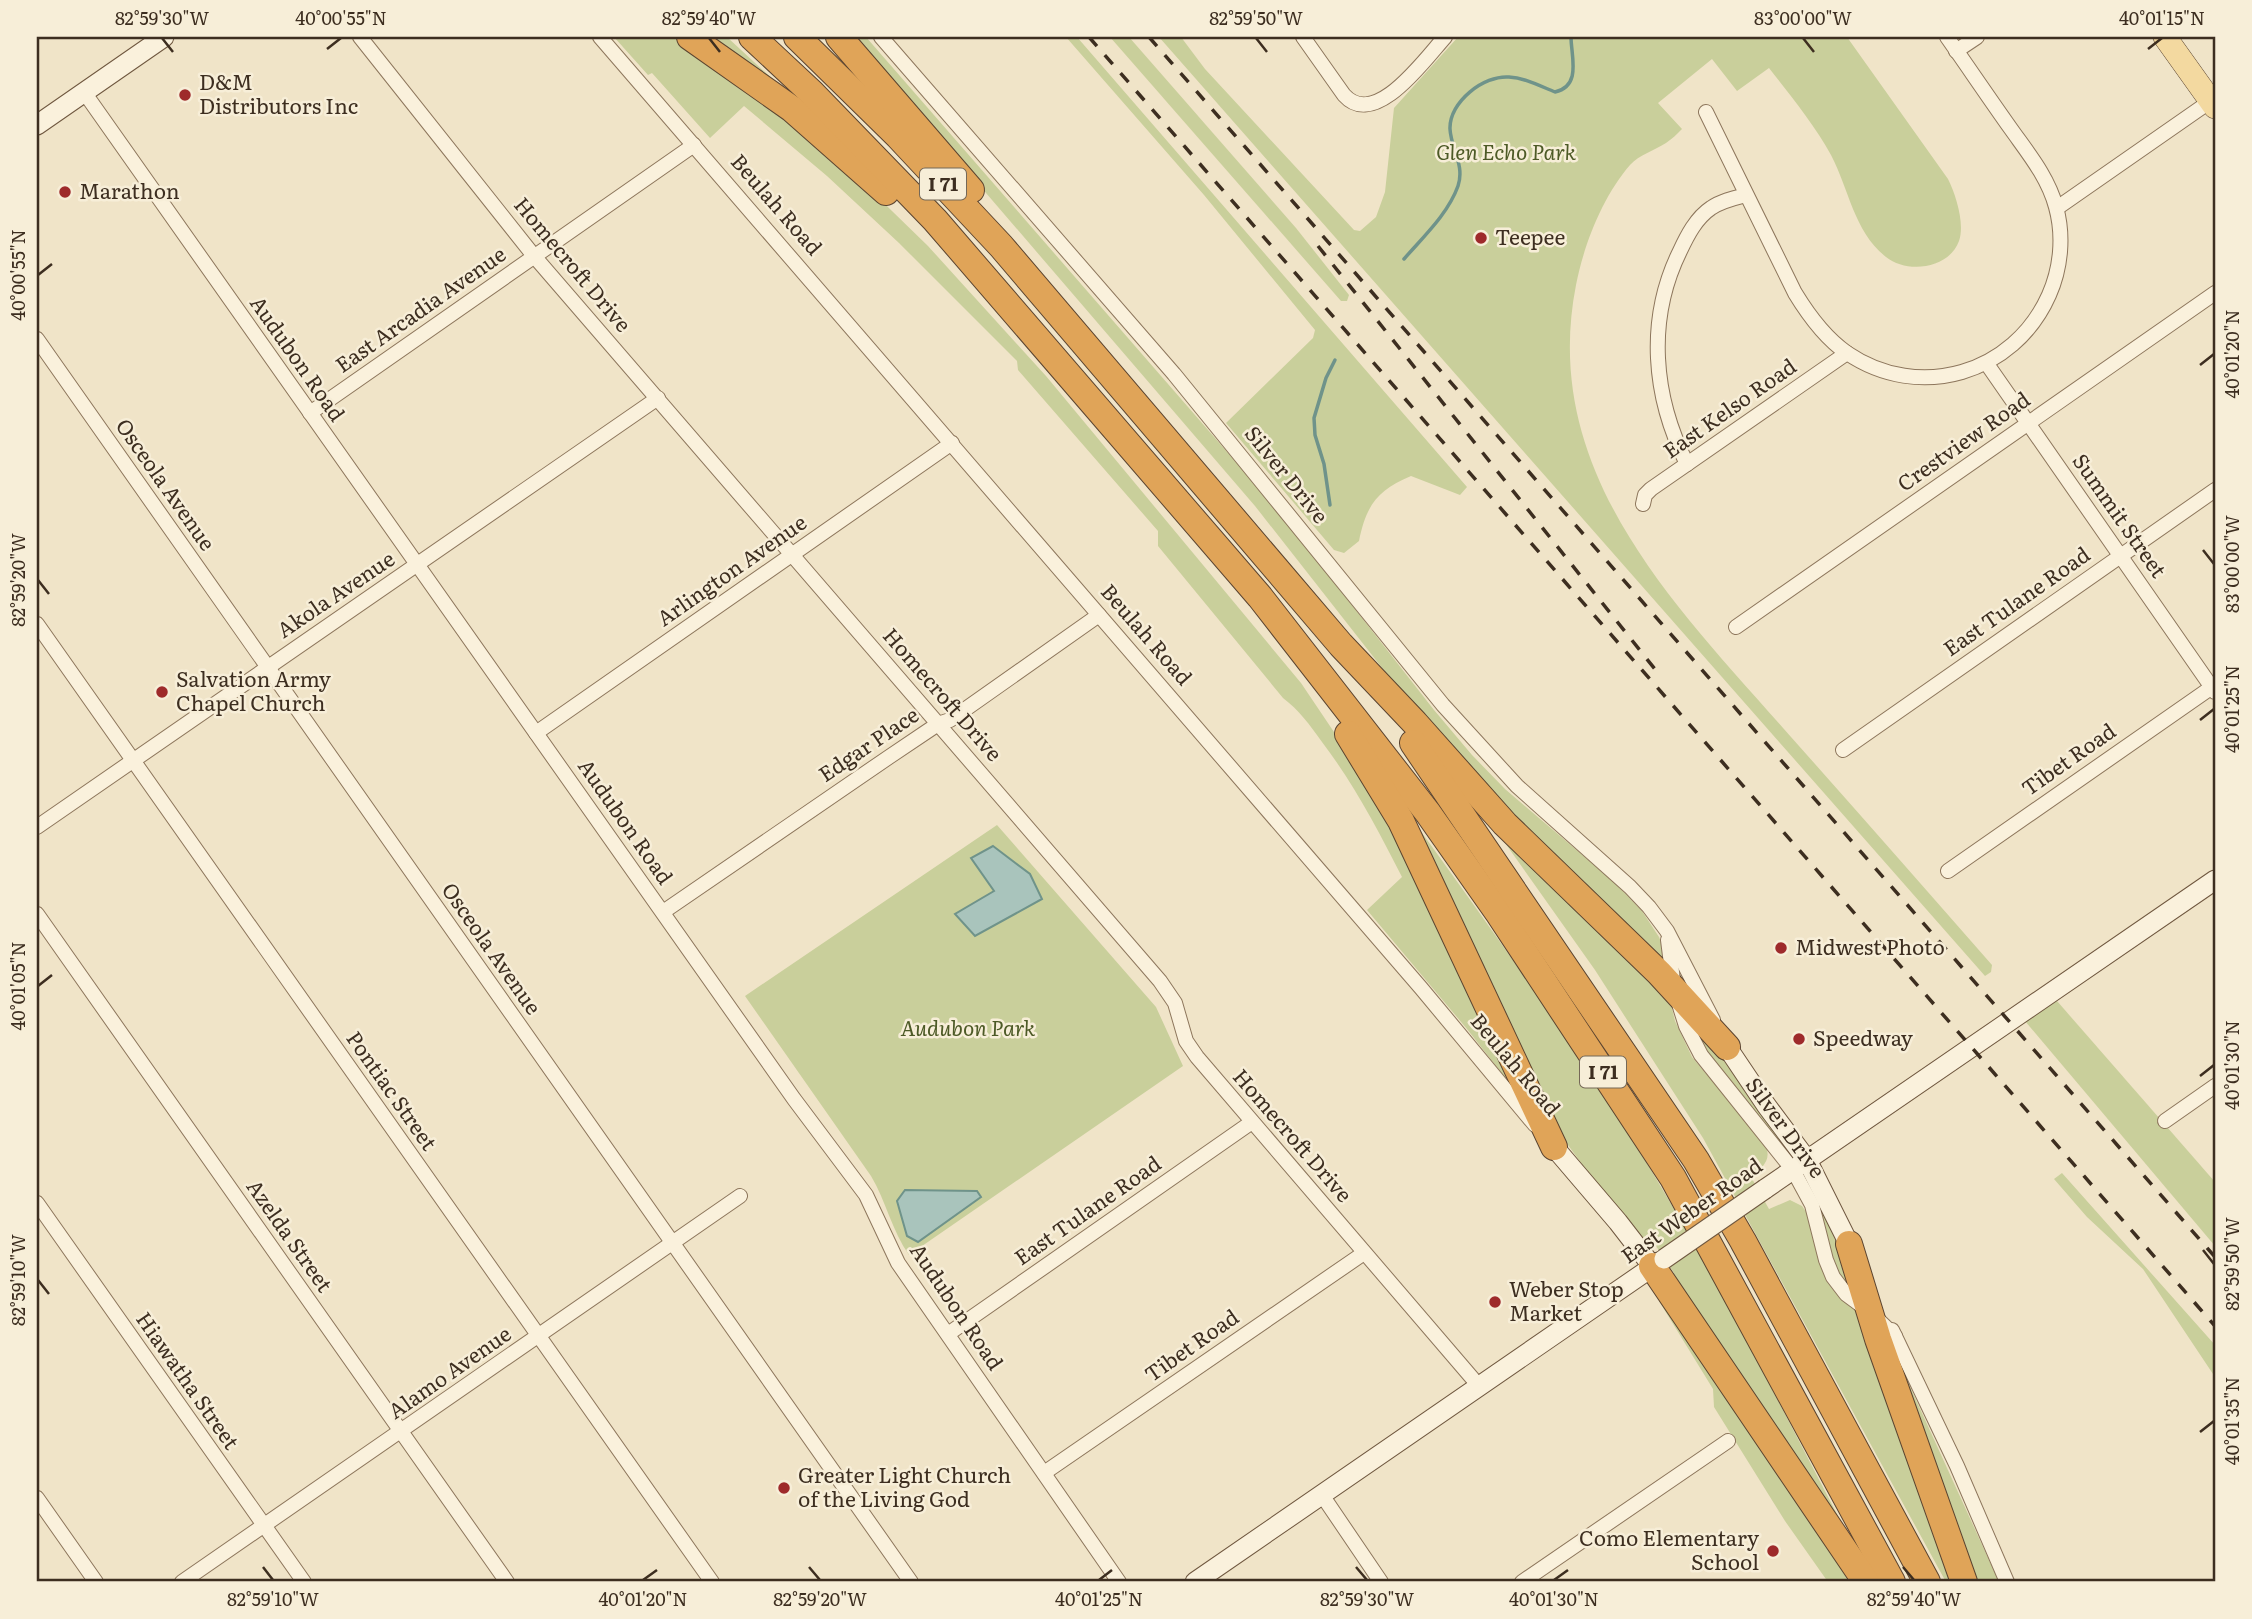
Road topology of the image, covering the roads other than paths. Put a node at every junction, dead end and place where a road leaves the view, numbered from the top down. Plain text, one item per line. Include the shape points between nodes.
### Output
1 (164, 37) edge
2 (360, 37) edge
3 (600, 37) edge
4 (690, 37) edge
5 (752, 37) edge
6 (797, 37) edge
7 (839, 37) edge
8 (881, 37) edge
9 (1303, 37) edge
10 (1445, 37) edge
11 (1947, 37) edge
12 (1977, 37) edge
13 (2165, 37) edge
14 (1956, 51) junction
15 (84, 92) junction
16 (2214, 102) edge
17 (1706, 112) dead end
18 (37, 125) edge
19 (695, 145) junction
20 (1746, 195) junction
21 (2057, 208) junction
22 (534, 256) junction
23 (2215, 293) edge
24 (1009, 306) junction
25 (37, 339) edge
26 (1080, 339) junction
27 (1847, 353) junction
28 (1987, 363) junction
29 (658, 398) junction
30 (310, 413) junction
31 (2029, 422) junction
32 (952, 443) junction
33 (1687, 464) junction
34 (2215, 490) edge
35 (1643, 504) dead end
36 (793, 555) junction
37 (2121, 556) junction
38 (417, 565) junction
39 (1260, 597) junction
40 (1099, 615) junction
41 (37, 624) edge
42 (1736, 626) dead end
43 (1341, 645) junction
44 (268, 667) junction
45 (2214, 688) edge
46 (939, 724) junction
47 (536, 733) junction
48 (1843, 750) dead end
49 (133, 761) junction
50 (37, 827) edge
51 (1948, 871) dead end
52 (2215, 880) edge
53 (663, 912) junction
54 (37, 914) edge
55 (1667, 931) junction
56 (1674, 988) junction
57 (1727, 1046) junction
58 (2215, 1086) edge
59 (2165, 1121) dead end
60 (1252, 1122) junction
61 (1554, 1147) junction
62 (1800, 1165) junction
63 (740, 1196) dead end
64 (37, 1203) edge
65 (673, 1243) junction
66 (1849, 1244) junction
67 (1364, 1253) junction
68 (1658, 1263) junction
69 (1869, 1311) junction
70 (948, 1334) junction
71 (1895, 1336) junction
72 (538, 1337) junction
73 (1479, 1386) junction
74 (401, 1432) junction
75 (1728, 1441) dead end
76 (1044, 1473) junction
77 (1322, 1495) junction
78 (37, 1498) edge
79 (265, 1527) junction
80 (96, 1582) edge
81 (182, 1582) edge
82 (304, 1582) edge
83 (507, 1582) edge
84 (712, 1582) edge
85 (911, 1582) edge
86 (1119, 1582) edge
87 (1195, 1582) edge
88 (1381, 1582) edge
89 (1522, 1582) edge
90 (1866, 1582) edge
91 (1892, 1582) edge
92 (1927, 1582) edge
93 (1964, 1582) edge
94 (2007, 1582) edge

1 - 15 street
2 - 22 street, Homecroft Drive
3 - 19 street, Beulah Road
4 - 24 highway via 792,109
5 - 24 highway, I 71 via 934,220
6 - 26 highway, I 71 via 943,184
7 - 26 highway via 969,187
8 - 55 street, Silver Drive via 1174,374 1443,705 1517,786 1630,887
9 - 10 street via 1344,95 1355,104 1372,105 1388,95
11 - 14 street
12 - 14 street
13 - 16 main road
14 - 21 street via 2037,165
15 - 18 street
15 - 30 street, Audubon Road
16 - 21 street
17 - 20 street
19 - 22 street, East Arcadia Avenue
19 - 32 street, Beulah Road
20 - 27 street via 1799,300
20 - 33 street via 1717,204 1701,216 1675,261 1662,303 1657,343 1659,384
21 - 28 street via 2059,264 2043,308 2031,328
22 - 29 street, Homecroft Drive
22 - 30 street, East Arcadia Avenue
23 - 31 street, Crestview Road
24 - 39 highway, I 71
25 - 44 street, Osceola Avenue
26 - 43 highway, I 71
27 - 28 street via 1879,369 1915,377 1952,375
27 - 33 street, East Kelso Road
28 - 31 street, Summit Street
29 - 36 street, Homecroft Drive
29 - 38 street, Akola Avenue
30 - 38 street, Audubon Road
31 - 37 street, Summit Street
31 - 42 street, Crestview Road
32 - 36 street, Arlington Avenue
32 - 40 street, Beulah Road
33 - 35 street, East Kelso Road via 1648,492
34 - 37 street, East Tulane Road
36 - 46 street, Homecroft Drive
36 - 47 street, Arlington Avenue
37 - 45 street, Summit Street
37 - 48 street, East Tulane Road
38 - 44 street, Akola Avenue
38 - 47 street, Audubon Road
39 - 61 highway via 1401,821
39 - 91 highway, I 71 via 1428,813 1673,1178
40 - 46 street, Edgar Place
40 - 61 street, Beulah Road
41 - 49 street, Pontiac Street
43 - 56 highway via 1505,824
43 - 92 highway, I 71 via 1452,797 1696,1160
44 - 49 street, Akola Avenue
44 - 65 street, Osceola Avenue
45 - 51 street, Tibet Road
46 - 53 street, Edgar Place
46 - 60 street, Homecroft Drive via 1160,981 1175,1003 1191,1049
47 - 53 street, Audubon Road
49 - 50 street, Akola Avenue
49 - 72 street, Pontiac Street
52 - 62 street, East Weber Road
53 - 70 street, Audubon Road via 860,1185 898,1263
54 - 74 street, Azelda Street
55 - 56 street, Silver Drive
55 - 57 street, Silver Drive
56 - 57 highway
56 - 62 street, Silver Drive via 1701,1055
57 - 62 street, Silver Drive
58 - 59 street
60 - 67 street, Homecroft Drive
60 - 70 street, East Tulane Road
61 - 68 street, Beulah Road
62 - 66 street, Silver Drive
62 - 68 street, East Weber Road, bridge
62 - 69 street, Silver Drive via 1833,1277
63 - 65 street, Alamo Avenue
64 - 79 street, Hiawatha Street
65 - 72 street, Alamo Avenue
65 - 85 street, Osceola Avenue
66 - 69 highway
66 - 71 street, Silver Drive
67 - 73 street, Homecroft Drive
67 - 76 street, Tibet Road
68 - 73 street, East Weber Road
68 - 90 highway
69 - 71 street, Silver Drive
69 - 93 highway
70 - 76 street, Audubon Road
71 - 94 street, Silver Drive
72 - 74 street, Alamo Avenue
72 - 84 street, Pontiac Street
73 - 77 street, East Weber Road
74 - 79 street, Alamo Avenue
74 - 83 street, Azelda Street
75 - 89 street
76 - 86 street, Audubon Road
77 - 87 street, East Weber Road
77 - 88 street
78 - 80 street
79 - 81 street, Alamo Avenue
79 - 82 street, Hiawatha Street

